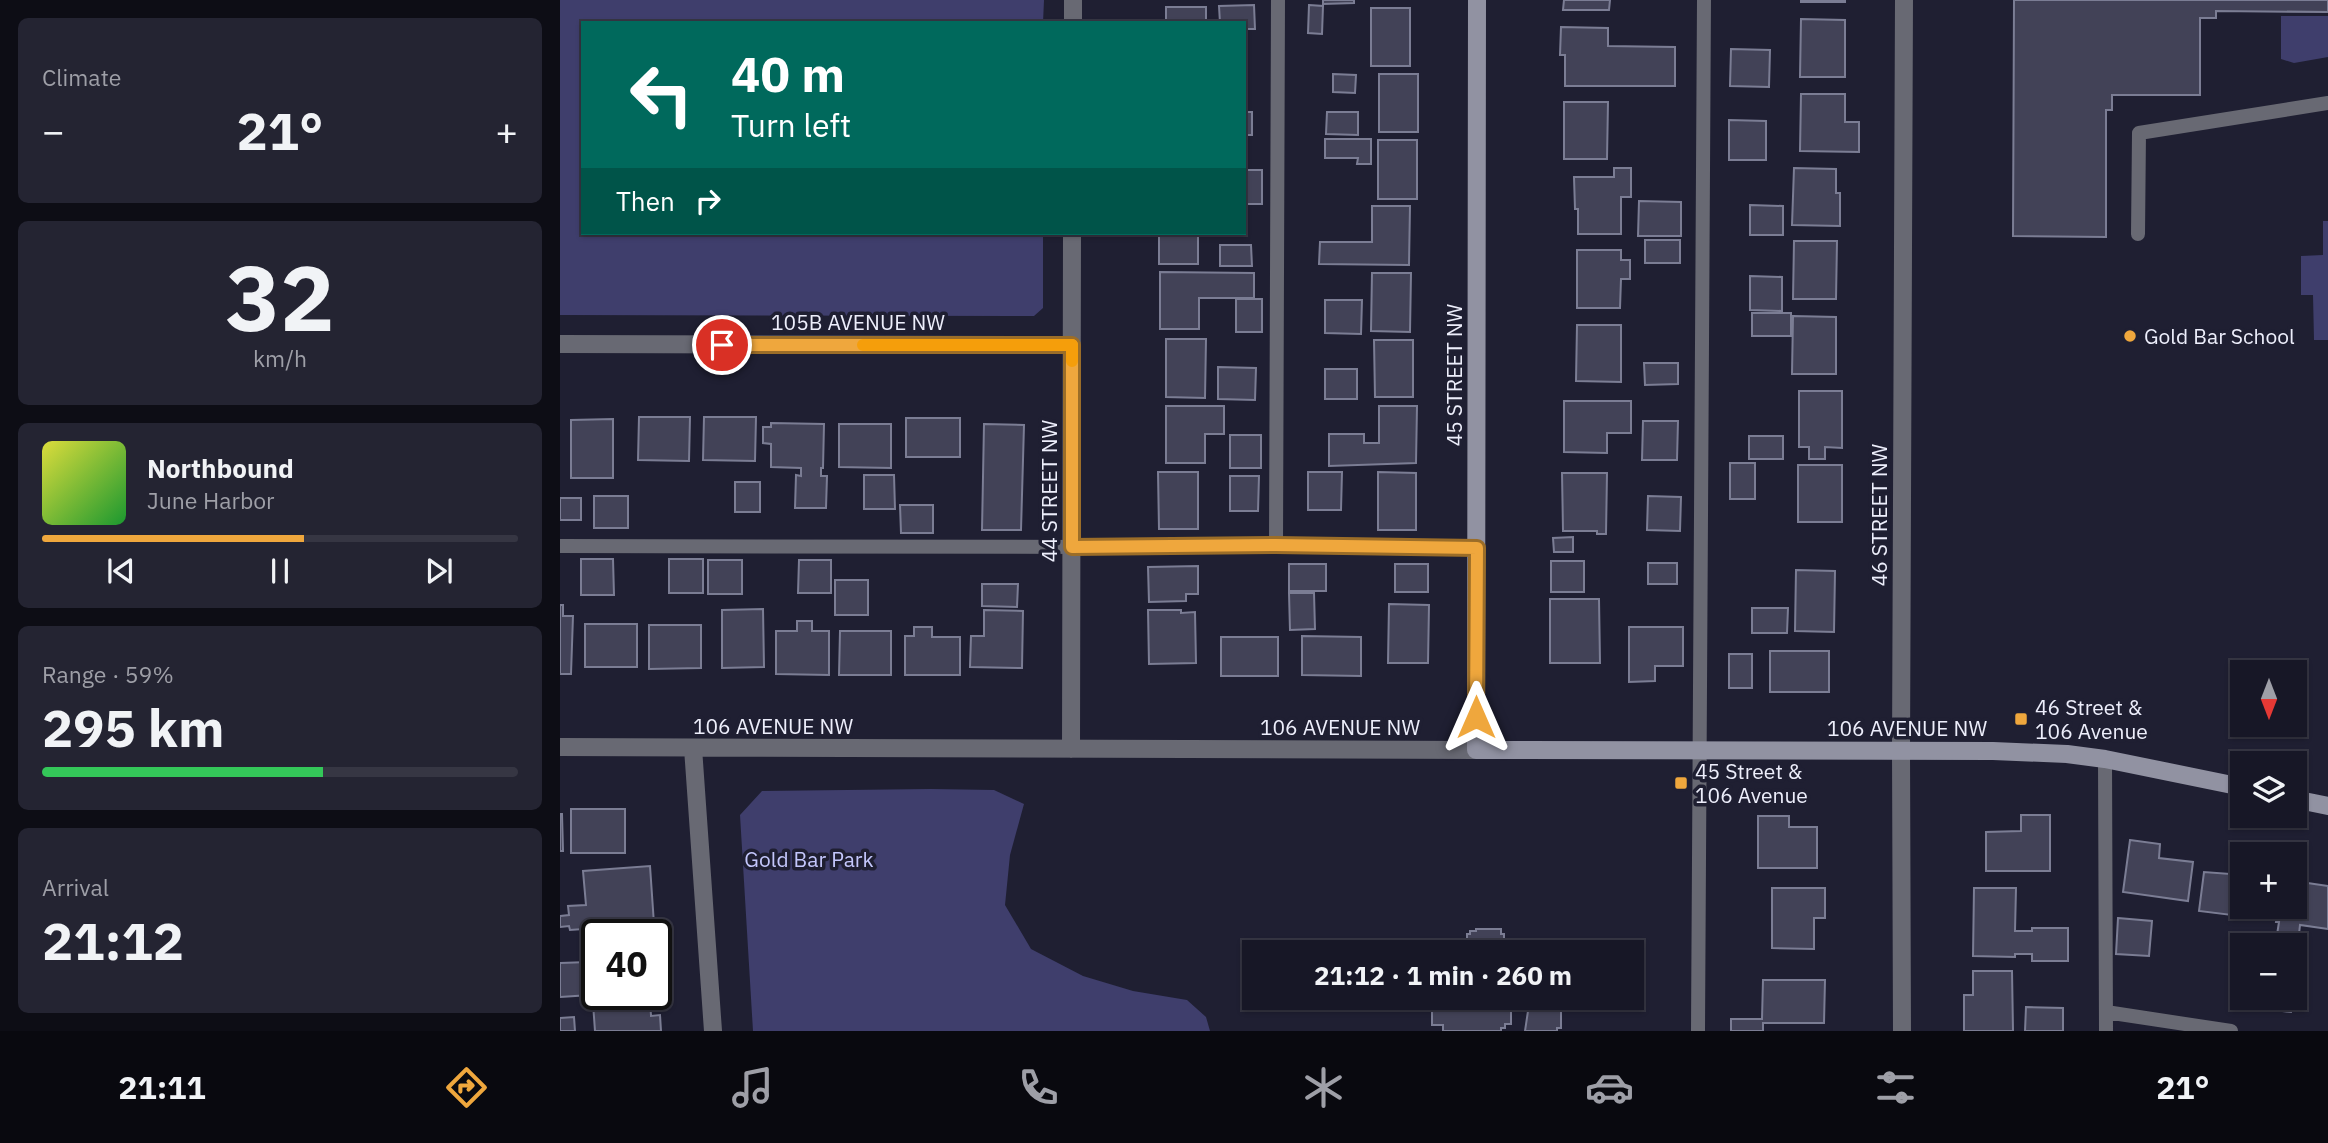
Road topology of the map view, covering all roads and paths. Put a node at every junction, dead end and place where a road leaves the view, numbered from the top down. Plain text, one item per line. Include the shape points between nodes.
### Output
1 (1073, 0) edge
2 (1278, 0) edge
3 (1477, 0) edge
4 (1704, 0) edge
5 (1904, 0) edge
6 (1073, 21) edge
7 (2328, 103) edge
8 (2138, 234) dead end
9 (1072, 235) edge
10 (560, 344) edge
11 (1072, 345) junction
12 (1276, 545) junction
13 (560, 546) edge
14 (1072, 547) junction
15 (1477, 548) junction
16 (560, 747) edge
17 (693, 748) junction
18 (1071, 749) junction
19 (1476, 750) junction
20 (1698, 751) junction
21 (1901, 751) junction
22 (2105, 759) junction
23 (2230, 785) edge
24 (2307, 802) edge
25 (2328, 806) edge
26 (2106, 1012) junction
27 (713, 1031) edge
28 (1698, 1031) edge
29 (1902, 1031) edge
30 (2106, 1031) edge
31 (2231, 1031) edge

1 - 6 street
2 - 12 lane
3 - 15 street, 45 STREET NW
4 - 20 lane
5 - 21 street, 46 STREET NW
7 - 8 lane via 2139,133
9 - 11 street, 44 STREET NW
10 - 11 street, 105B AVENUE NW
11 - 14 street, 44 STREET NW
12 - 14 lane
12 - 15 lane
13 - 14 lane
14 - 18 street, 44 STREET NW
15 - 19 street, 45 STREET NW
16 - 17 street, 106 AVENUE NW
17 - 18 street, 106 AVENUE NW
17 - 27 street
18 - 19 street, 106 AVENUE NW
19 - 20 street, 106 AVENUE NW
20 - 21 street, 106 AVENUE NW
20 - 28 lane
21 - 22 street, 106 AVENUE NW via 1993,751
21 - 29 street, 46 STREET NW
22 - 23 street, 106 AVENUE NW
22 - 26 lane
24 - 25 street
26 - 30 lane
26 - 31 lane

